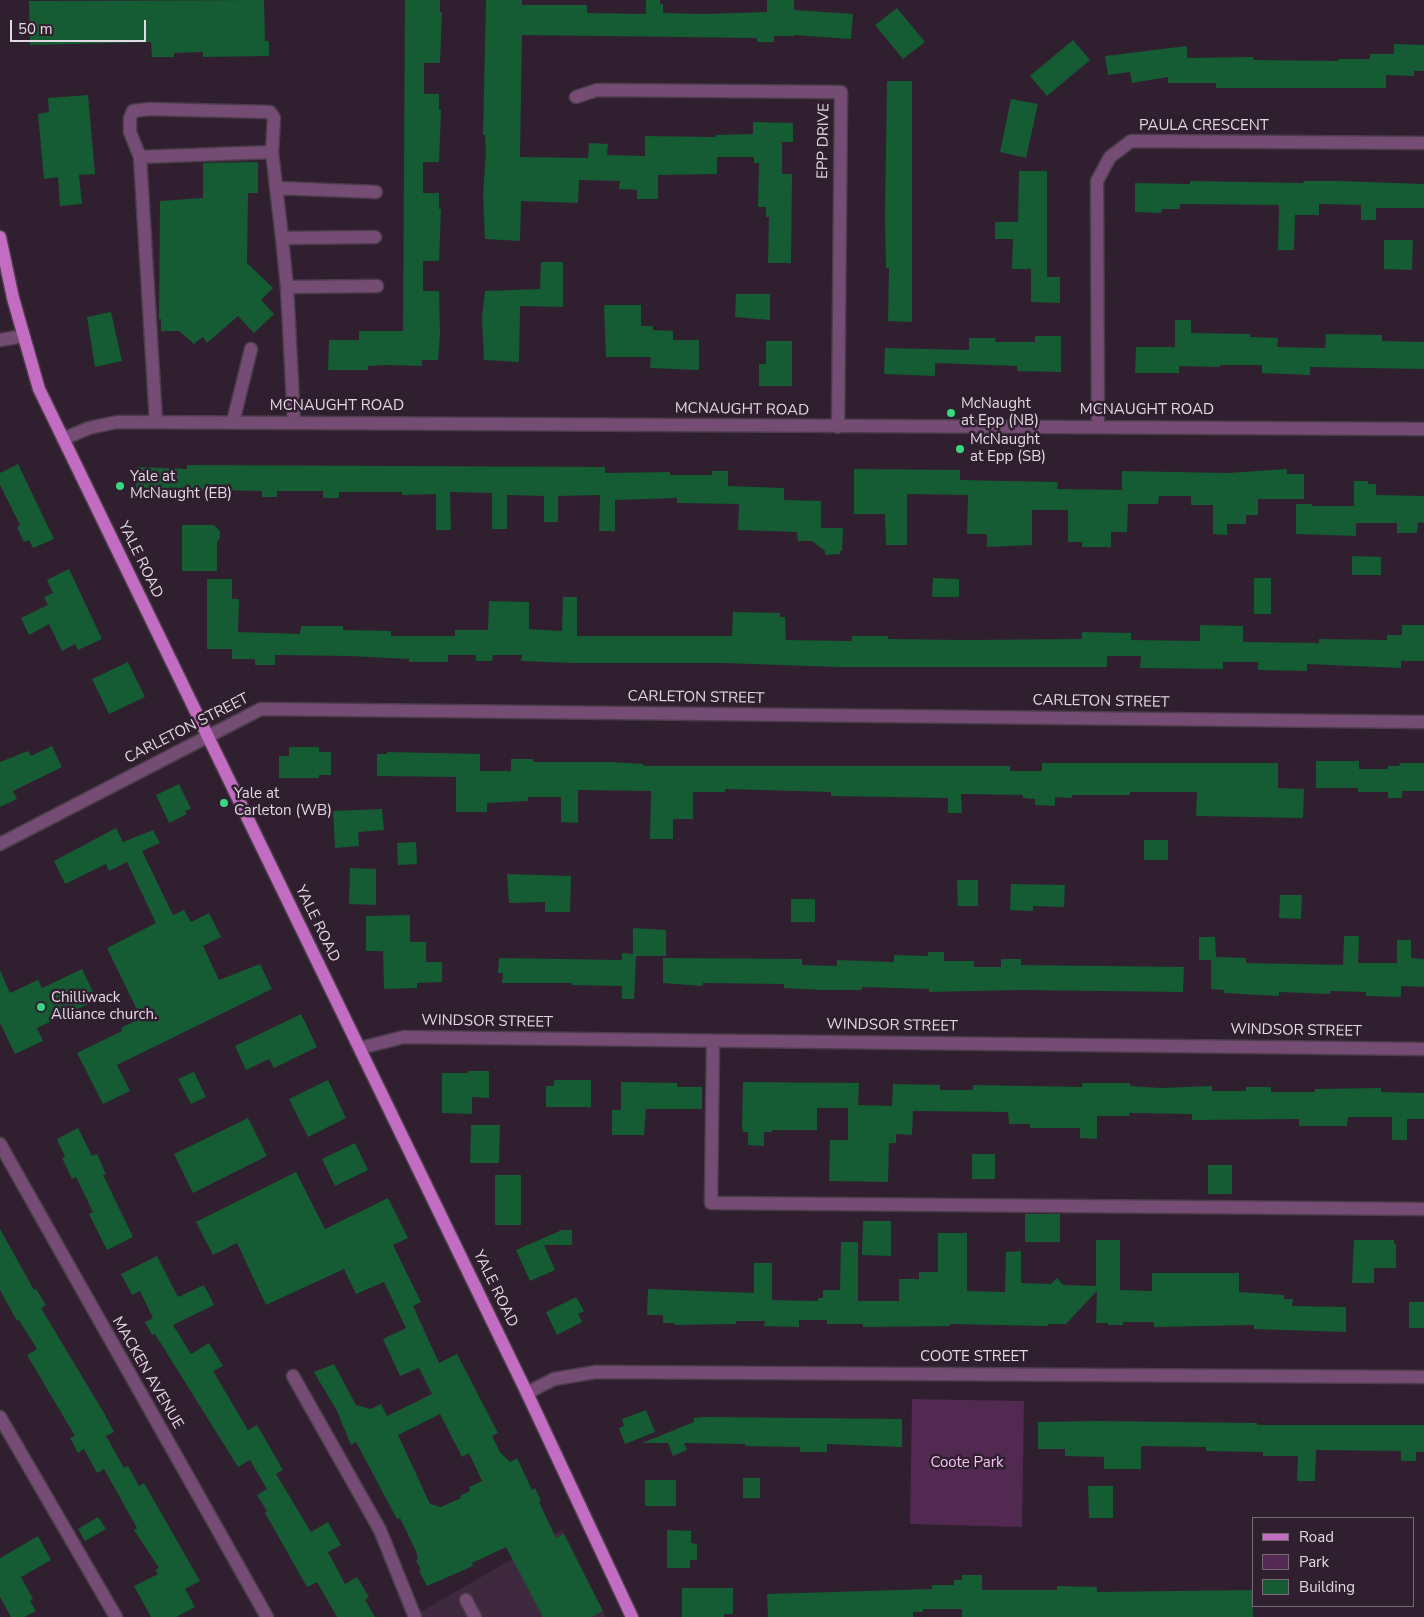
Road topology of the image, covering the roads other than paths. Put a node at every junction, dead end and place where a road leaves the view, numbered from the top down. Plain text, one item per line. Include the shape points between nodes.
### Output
1 (576, 96) dead end
2 (1424, 144) edge
3 (272, 152) junction
4 (140, 157) junction
5 (277, 188) junction
6 (376, 192) dead end
7 (0, 237) edge
8 (375, 237) dead end
9 (282, 238) junction
10 (377, 286) dead end
11 (287, 287) junction
12 (22, 336) junction
13 (0, 340) edge
14 (251, 349) dead end
15 (156, 422) junction
16 (233, 422) junction
17 (294, 422) junction
18 (1098, 425) junction
19 (838, 427) junction
20 (1424, 429) edge
21 (63, 439) junction
22 (1424, 722) edge
23 (207, 736) junction
24 (0, 844) edge
25 (713, 1041) junction
26 (360, 1048) junction
27 (1424, 1049) edge
28 (0, 1144) edge
29 (1424, 1209) edge
30 (293, 1376) dead end
31 (1424, 1377) edge
32 (527, 1393) junction
33 (0, 1417) edge
34 (466, 1600) dead end
35 (116, 1617) edge
36 (267, 1617) edge
37 (415, 1617) edge
38 (475, 1617) edge
39 (632, 1617) edge

1 - 19 street, EPP DRIVE via 597,90 841,92
2 - 18 street, PAULA CRESCENT via 1131,142 1110,157 1097,180
3 - 4 street
3 - 4 street via 274,118 270,112 150,109 133,111 130,118 130,132
3 - 5 street
4 - 15 street
5 - 6 street
5 - 9 street
7 - 12 main road, YALE ROAD
8 - 9 street
9 - 11 street
10 - 11 street
11 - 17 street
12 - 13 street
12 - 21 main road, YALE ROAD via 39,389
14 - 16 street
15 - 16 street, MCNAUGHT ROAD
15 - 21 street, MCNAUGHT ROAD via 118,422 89,428
16 - 17 street, MCNAUGHT ROAD
17 - 19 street, MCNAUGHT ROAD
18 - 19 street, MCNAUGHT ROAD
18 - 20 street, MCNAUGHT ROAD
21 - 23 main road, YALE ROAD
22 - 23 street, CARLETON STREET via 261,710
23 - 24 street, CARLETON STREET
23 - 26 main road, YALE ROAD
25 - 26 street, WINDSOR STREET via 404,1037
25 - 27 street, WINDSOR STREET
25 - 29 street via 711,1203
26 - 32 main road, YALE ROAD
28 - 36 street, MACKEN AVENUE
30 - 37 street via 380,1530
31 - 32 street, COOTE STREET via 596,1372 554,1380
32 - 39 main road, YALE ROAD
33 - 35 street
34 - 38 street

